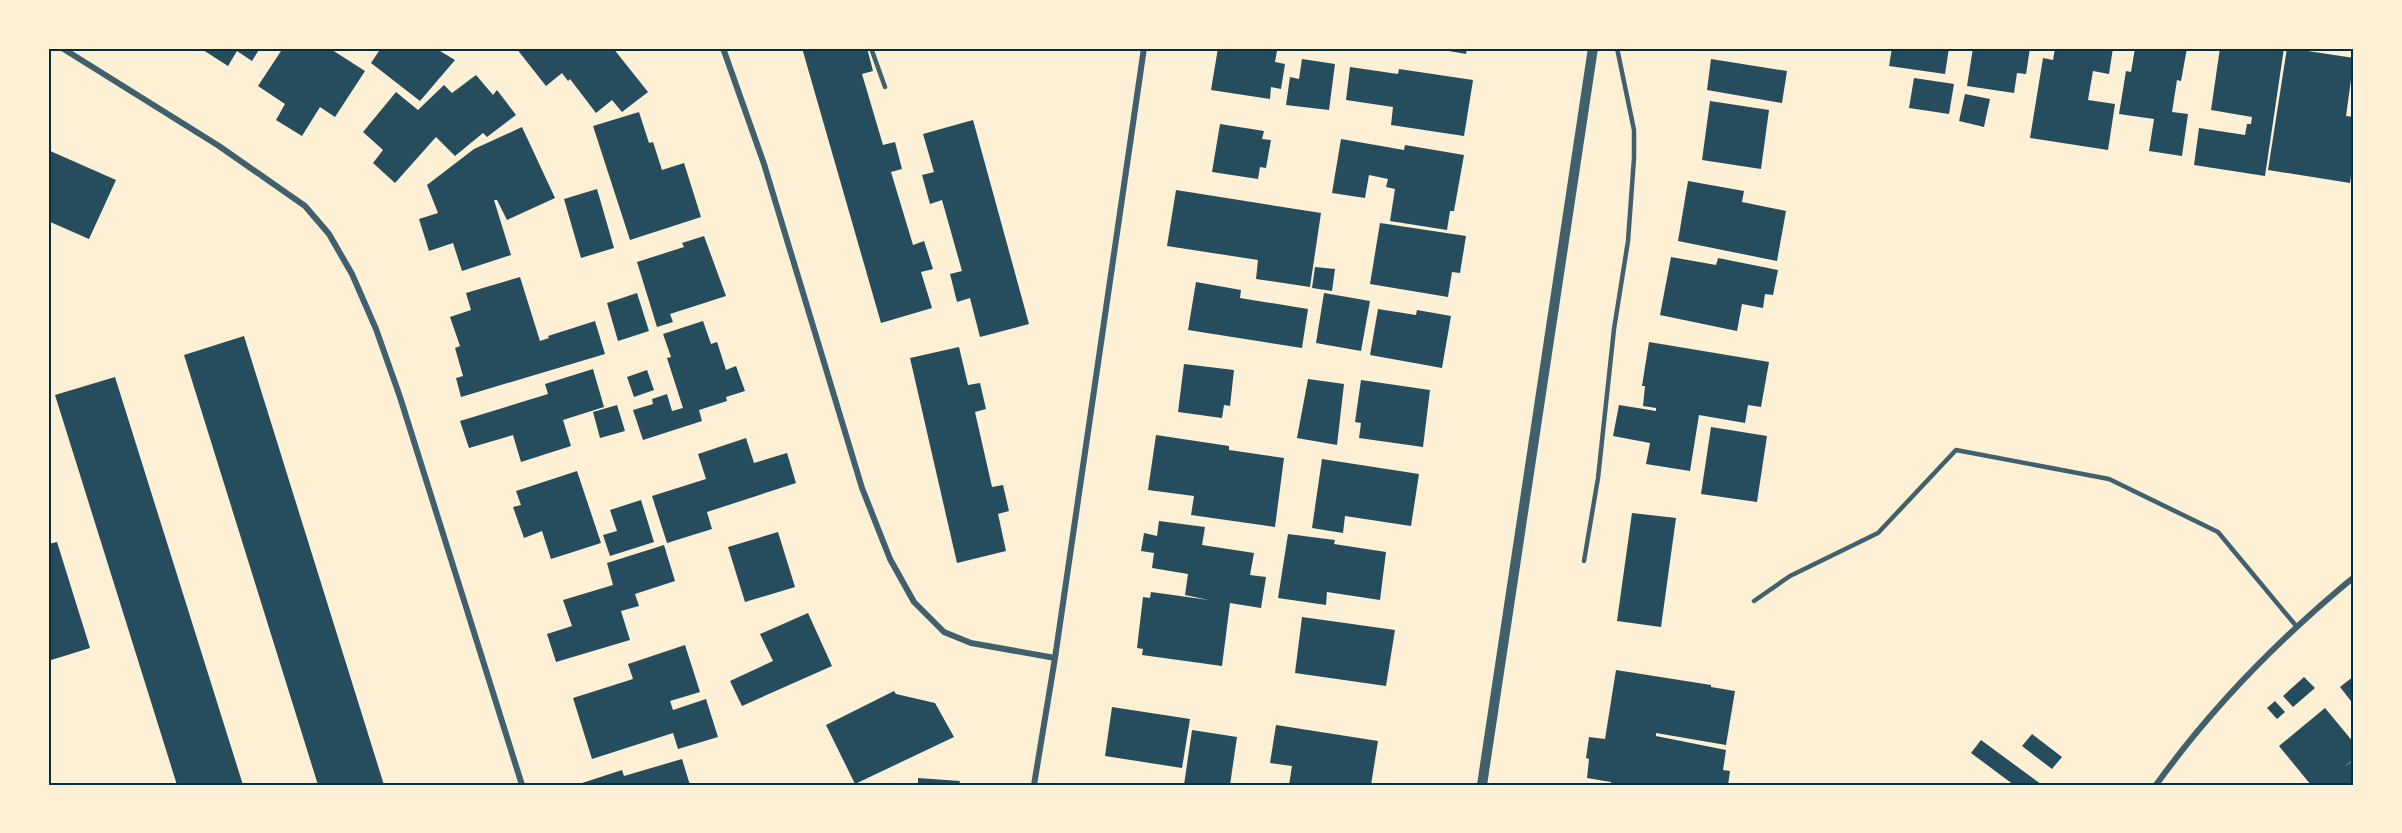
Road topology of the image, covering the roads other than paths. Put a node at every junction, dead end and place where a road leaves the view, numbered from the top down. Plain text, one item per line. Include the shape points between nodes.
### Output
1 (62, 48) edge
2 (723, 48) edge
3 (871, 48) edge
4 (1144, 48) edge
5 (1593, 48) edge
6 (1617, 48) edge
7 (885, 87) dead end
8 (1584, 561) dead end
9 (2354, 577) edge
10 (1754, 601) dead end
11 (2297, 627) junction
12 (1055, 658) junction
13 (522, 785) edge
14 (1034, 785) edge
15 (1482, 785) edge
16 (2156, 785) edge

1 - 13 street via 229,153 305,206 329,234 357,285 400,397
2 - 12 street via 764,164 862,488 890,559 914,602 944,632 970,643
3 - 7 lane
4 - 12 street
5 - 15 street
6 - 8 lane via 1634,130 1634,158 1628,242
9 - 11 street
10 - 11 lane via 1790,576 1878,533 1956,450 2109,479 2218,532
11 - 16 street via 2263,658 2184,745
12 - 14 street

